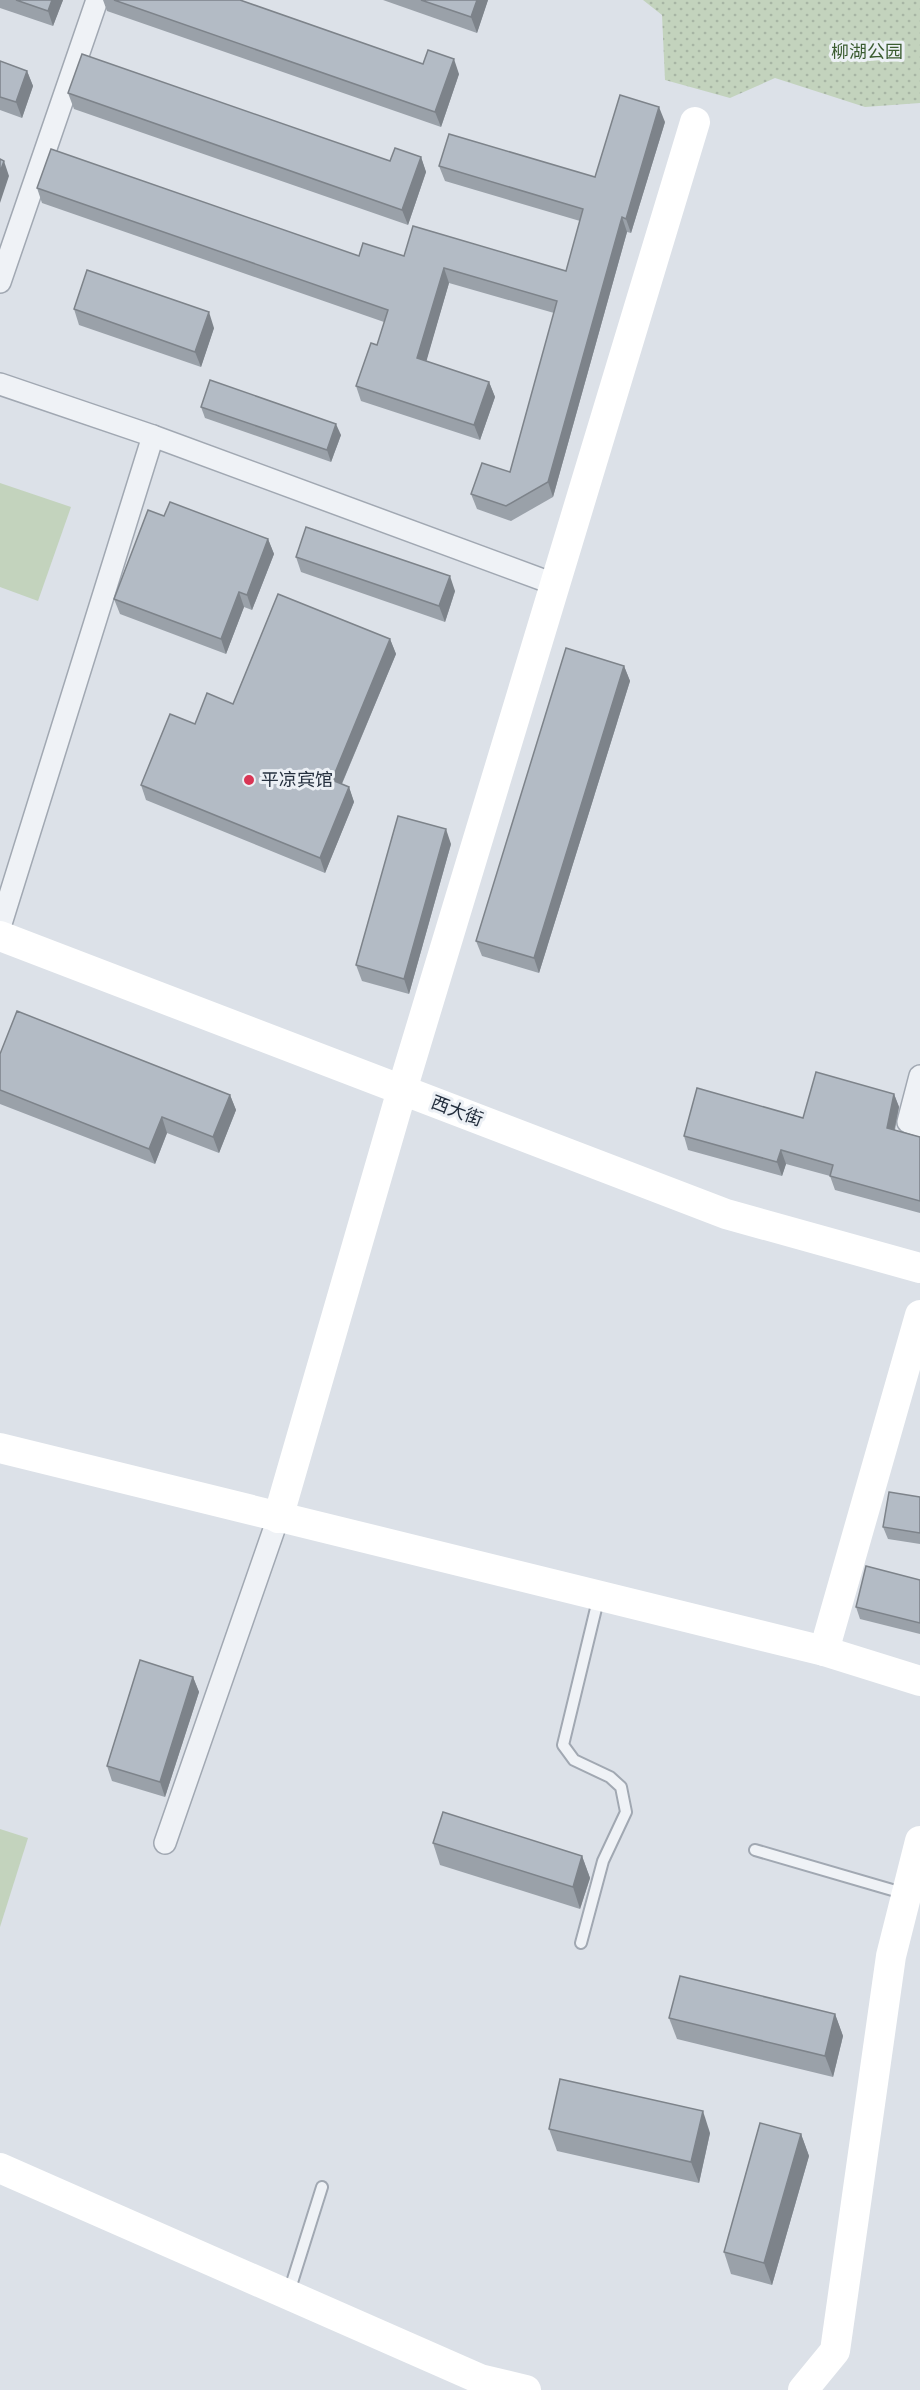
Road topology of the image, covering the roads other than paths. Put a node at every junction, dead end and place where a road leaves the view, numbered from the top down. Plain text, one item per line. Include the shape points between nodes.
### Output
1 (97, 0) edge
2 (695, 122) dead end
3 (0, 282) edge
4 (0, 384) edge
5 (153, 436) junction
6 (554, 584) junction
7 (0, 927) edge
8 (0, 936) edge
9 (0, 953) edge
10 (920, 1076) edge
11 (400, 1098) junction
12 (920, 1126) edge
13 (920, 1268) edge
14 (920, 1284) edge
15 (920, 1315) edge
16 (0, 1448) edge
17 (278, 1518) junction
18 (598, 1596) junction
19 (824, 1651) junction
20 (920, 1681) edge
21 (920, 1841) edge
22 (165, 1843) dead end
23 (755, 1850) dead end
24 (906, 1894) junction
25 (581, 1943) dead end
26 (0, 2168) edge
27 (322, 2187) dead end
28 (288, 2295) junction
29 (526, 2390) edge
30 (803, 2390) edge

1 - 3 street
2 - 6 street
4 - 5 street
5 - 6 street
5 - 7 street
6 - 11 street
8 - 11 street, 西大街
9 - 11 street, 西大街
10 - 12 street via 908,1122
11 - 13 street, 西大街 via 726,1214
11 - 14 street, 西大街 via 721,1230
11 - 17 street
15 - 19 street
16 - 17 street
17 - 18 street
17 - 22 street
18 - 19 street
18 - 25 lane via 563,1745 574,1760 610,1777 621,1787 626,1812 603,1861
19 - 20 street
21 - 24 street
23 - 24 lane
24 - 30 street via 891,1956 835,2351
26 - 28 street
27 - 28 lane
28 - 29 street via 480,2379

